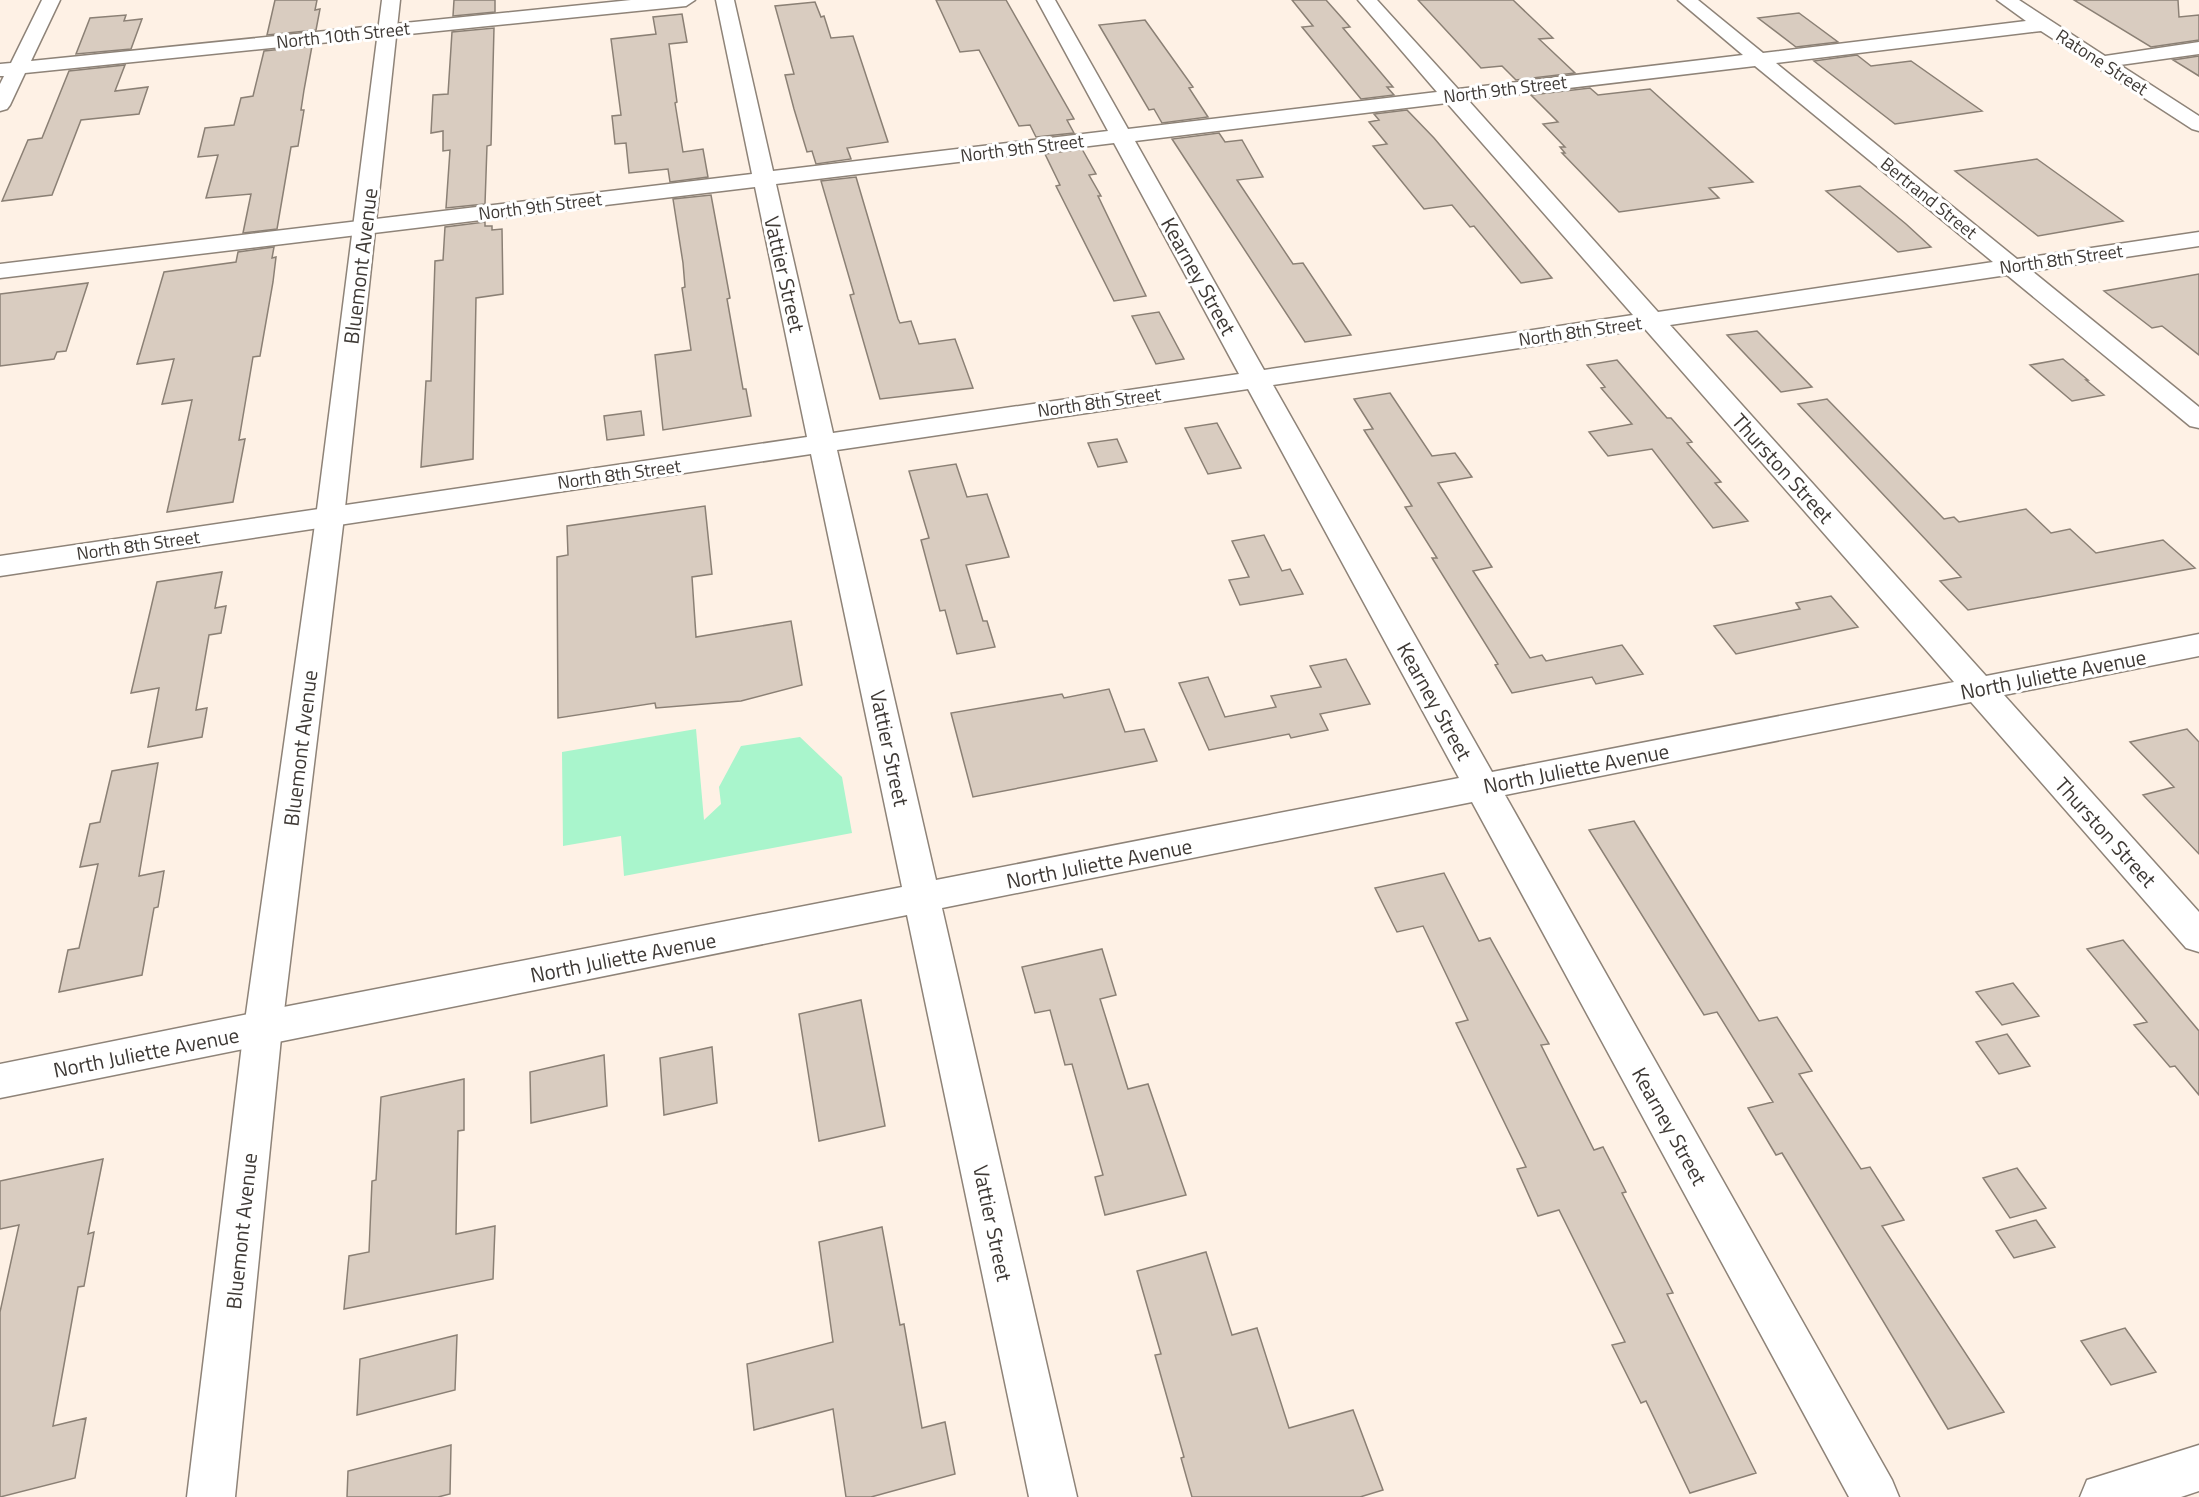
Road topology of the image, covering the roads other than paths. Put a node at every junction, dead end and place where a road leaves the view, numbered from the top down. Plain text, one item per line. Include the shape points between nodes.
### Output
1 (51, 0) edge
2 (391, 0) edge
3 (686, 0) edge
4 (725, 0) edge
5 (1046, 0) edge
6 (1367, 0) edge
7 (1687, 0) edge
8 (2006, 0) edge
9 (2044, 25) junction
10 (387, 30) junction
11 (2199, 48) edge
12 (1758, 59) junction
13 (2102, 62) junction
14 (9, 69) edge
15 (1452, 95) junction
16 (0, 105) edge
17 (2199, 125) edge
18 (1121, 136) junction
19 (764, 178) junction
20 (364, 227) junction
21 (2199, 239) edge
22 (2012, 267) junction
23 (0, 270) edge
24 (1652, 320) junction
25 (1257, 379) junction
26 (2199, 420) edge
27 (824, 443) junction
28 (330, 517) junction
29 (0, 566) edge
30 (2199, 645) edge
31 (1979, 688) junction
32 (1483, 787) junction
33 (922, 898) junction
34 (2199, 937) edge
35 (263, 1029) junction
36 (0, 1081) edge
37 (2199, 1468) edge
38 (211, 1497) edge
39 (1053, 1497) edge
40 (1875, 1497) edge
41 (2104, 1497) edge

1 - 14 street
2 - 10 street, Bluemont Avenue
3 - 10 street, North 10th Street
4 - 19 street, Vattier Street
5 - 18 street, Kearney Street
6 - 15 street, Thurston Street
7 - 12 street, Bertrand Street
8 - 9 street, Ratone Street
9 - 12 street, North 9th Street
9 - 13 street, Ratone Street
10 - 14 street, North 10th Street
10 - 20 street, Bluemont Avenue
11 - 13 street
12 - 15 street, North 9th Street
12 - 22 street, Bertrand Street
13 - 17 street, Ratone Street
14 - 16 street
15 - 18 street, North 9th Street
15 - 24 street, Thurston Street
18 - 19 street, North 9th Street
18 - 25 street, Kearney Street
19 - 20 street, North 9th Street
19 - 27 street, Vattier Street
20 - 23 street, North 9th Street
20 - 28 street, Bluemont Avenue
21 - 22 street, North 8th Street
22 - 24 street, North 8th Street
22 - 26 street, Bertrand Street
24 - 25 street, North 8th Street
24 - 31 street, Thurston Street
25 - 27 street, North 8th Street
25 - 32 street, Kearney Street
27 - 28 street, North 8th Street
27 - 33 street, Vattier Street
28 - 29 street, North 8th Street
28 - 35 street, Bluemont Avenue
30 - 31 street, North Juliette Avenue
31 - 32 street, North Juliette Avenue
31 - 34 street, Thurston Street
32 - 33 street, North Juliette Avenue
32 - 40 street, Kearney Street
33 - 35 street, North Juliette Avenue
33 - 39 street, Vattier Street
35 - 36 street, North Juliette Avenue
35 - 38 street, Bluemont Avenue
37 - 41 street

